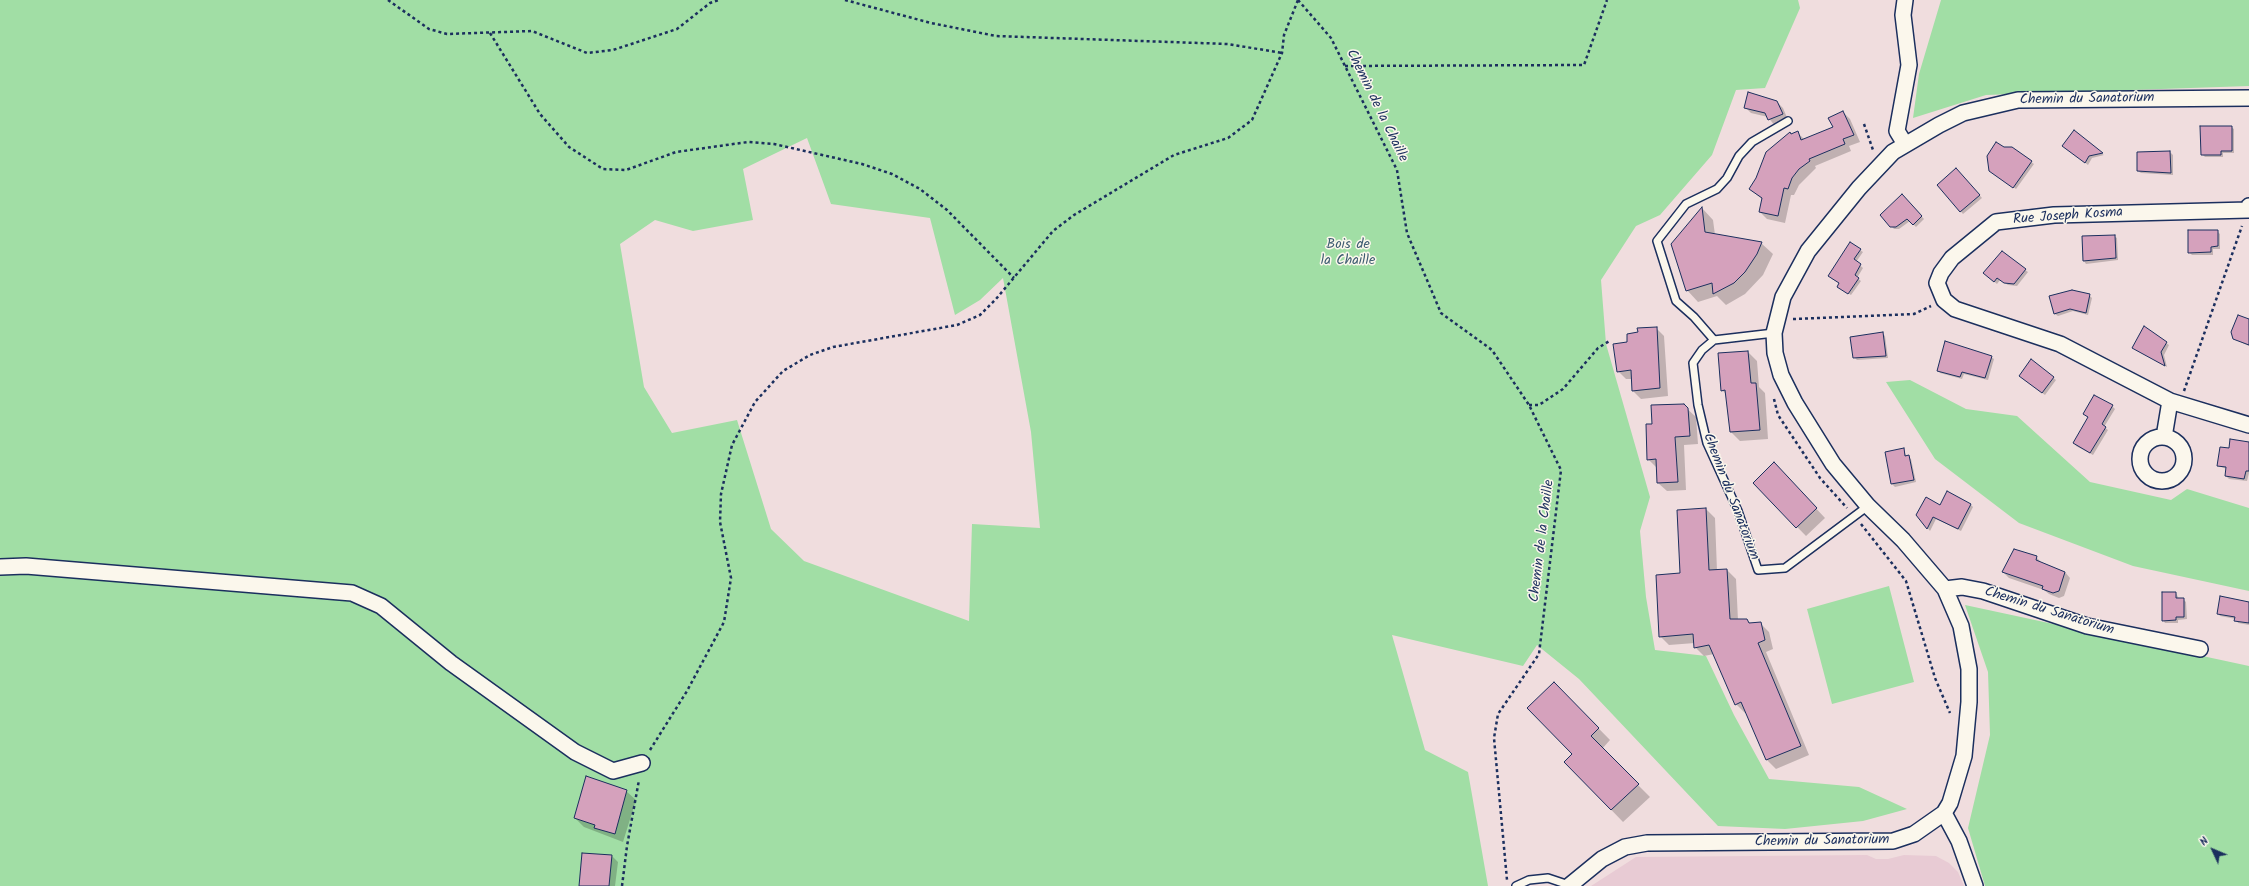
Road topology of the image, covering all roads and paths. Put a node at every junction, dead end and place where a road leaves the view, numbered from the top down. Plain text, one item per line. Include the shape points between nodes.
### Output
1 (388, 0) edge
2 (719, 0) edge
3 (845, 0) edge
4 (1298, 0) edge
5 (1607, 0) edge
6 (1905, 0) edge
7 (490, 33) junction
8 (1282, 53) junction
9 (1345, 66) junction
10 (2249, 98) edge
11 (1788, 121) dead end
12 (1864, 124) dead end
13 (1905, 144) junction
14 (1879, 146) dead end
15 (1873, 150) junction
16 (1868, 156) dead end
17 (2248, 208) edge
18 (1014, 278) junction
19 (1944, 300) junction
20 (1776, 326) junction
21 (1611, 340) dead end
22 (1714, 340) junction
23 (2185, 388) dead end
24 (1773, 392) dead end
25 (2170, 401) junction
26 (1528, 405) junction
27 (2249, 425) edge
28 (2164, 437) dead end
29 (1868, 506) junction
30 (1855, 516) junction
31 (0, 567) edge
32 (1945, 589) junction
33 (2200, 649) dead end
34 (1950, 713) dead end
35 (642, 763) junction
36 (1944, 813) junction
37 (622, 886) edge
38 (1508, 886) edge
39 (1516, 886) edge
40 (1569, 886) edge
41 (1975, 886) edge

1 - 7 path via 430,29 447,34
2 - 7 path via 710,3 678,29 613,50 588,52 532,31
3 - 8 path via 931,23 996,36 1228,44
4 - 8 path via 1284,35
4 - 9 path, Chemin de la Chaille via 1330,38
5 - 9 path via 1584,65
6 - 13 street via 1903,15 1909,65 1897,131
7 - 18 path via 540,114 569,147 603,169 626,170 676,152 748,142 774,144 862,164 892,174 947,210
8 - 18 path via 1252,120 1228,138 1174,155 1074,215 1053,231
9 - 26 path, Chemin de la Chaille via 1397,170 1407,233 1441,313 1492,350
10 - 13 street, Chemin du Sanatorium via 2018,100 1963,113
11 - 22 lane via 1752,142 1739,156 1717,190 1686,204 1657,241 1676,302 1694,317
12 - 15 path
13 - 20 street, Chemin du Sanatorium via 1893,152 1859,188 1808,251 1783,297
14 - 15 path
15 - 16 path
17 - 19 street, Rue Joseph Kosma via 2054,215 1996,222 1952,258 1941,273 1938,283
17 - 23 path
18 - 35 path via 980,316 957,325 833,346 810,355 783,371 755,402 732,444 721,494 720,522 731,578 724,622 687,691
19 - 20 path via 1914,314
19 - 25 street via 1955,309 2060,344
20 - 22 lane
20 - 29 street, Chemin du Sanatorium via 1777,360 1781,375 1833,464
21 - 26 path via 1598,348 1563,389 1539,405
22 - 30 lane, Chemin du Sanatorium via 1702,350 1693,364 1698,405 1707,443 1738,512 1758,570 1785,568
24 - 30 path via 1778,415 1820,478
25 - 27 street
25 - 28 street
26 - 38 path, Chemin de la Chaille via 1561,470 1539,654 1498,714 1494,738
29 - 30 lane, Chemin du Sanatorium
29 - 32 street, Chemin du Sanatorium via 1903,540
30 - 34 path via 1906,581 1935,678
31 - 35 street via 26,566 352,593 380,606 451,664 575,752 613,771
32 - 33 street, Chemin du Sanatorium via 1962,587 1983,591 2087,626
32 - 36 street, Chemin du Sanatorium via 1961,626 1969,669 1969,702 1964,756 1950,804
35 - 37 path
36 - 40 street, Chemin du Sanatorium via 1914,834 1893,841 1647,843 1625,847 1602,859
36 - 41 street via 1959,841
39 - 40 lane via 1529,880 1548,878

